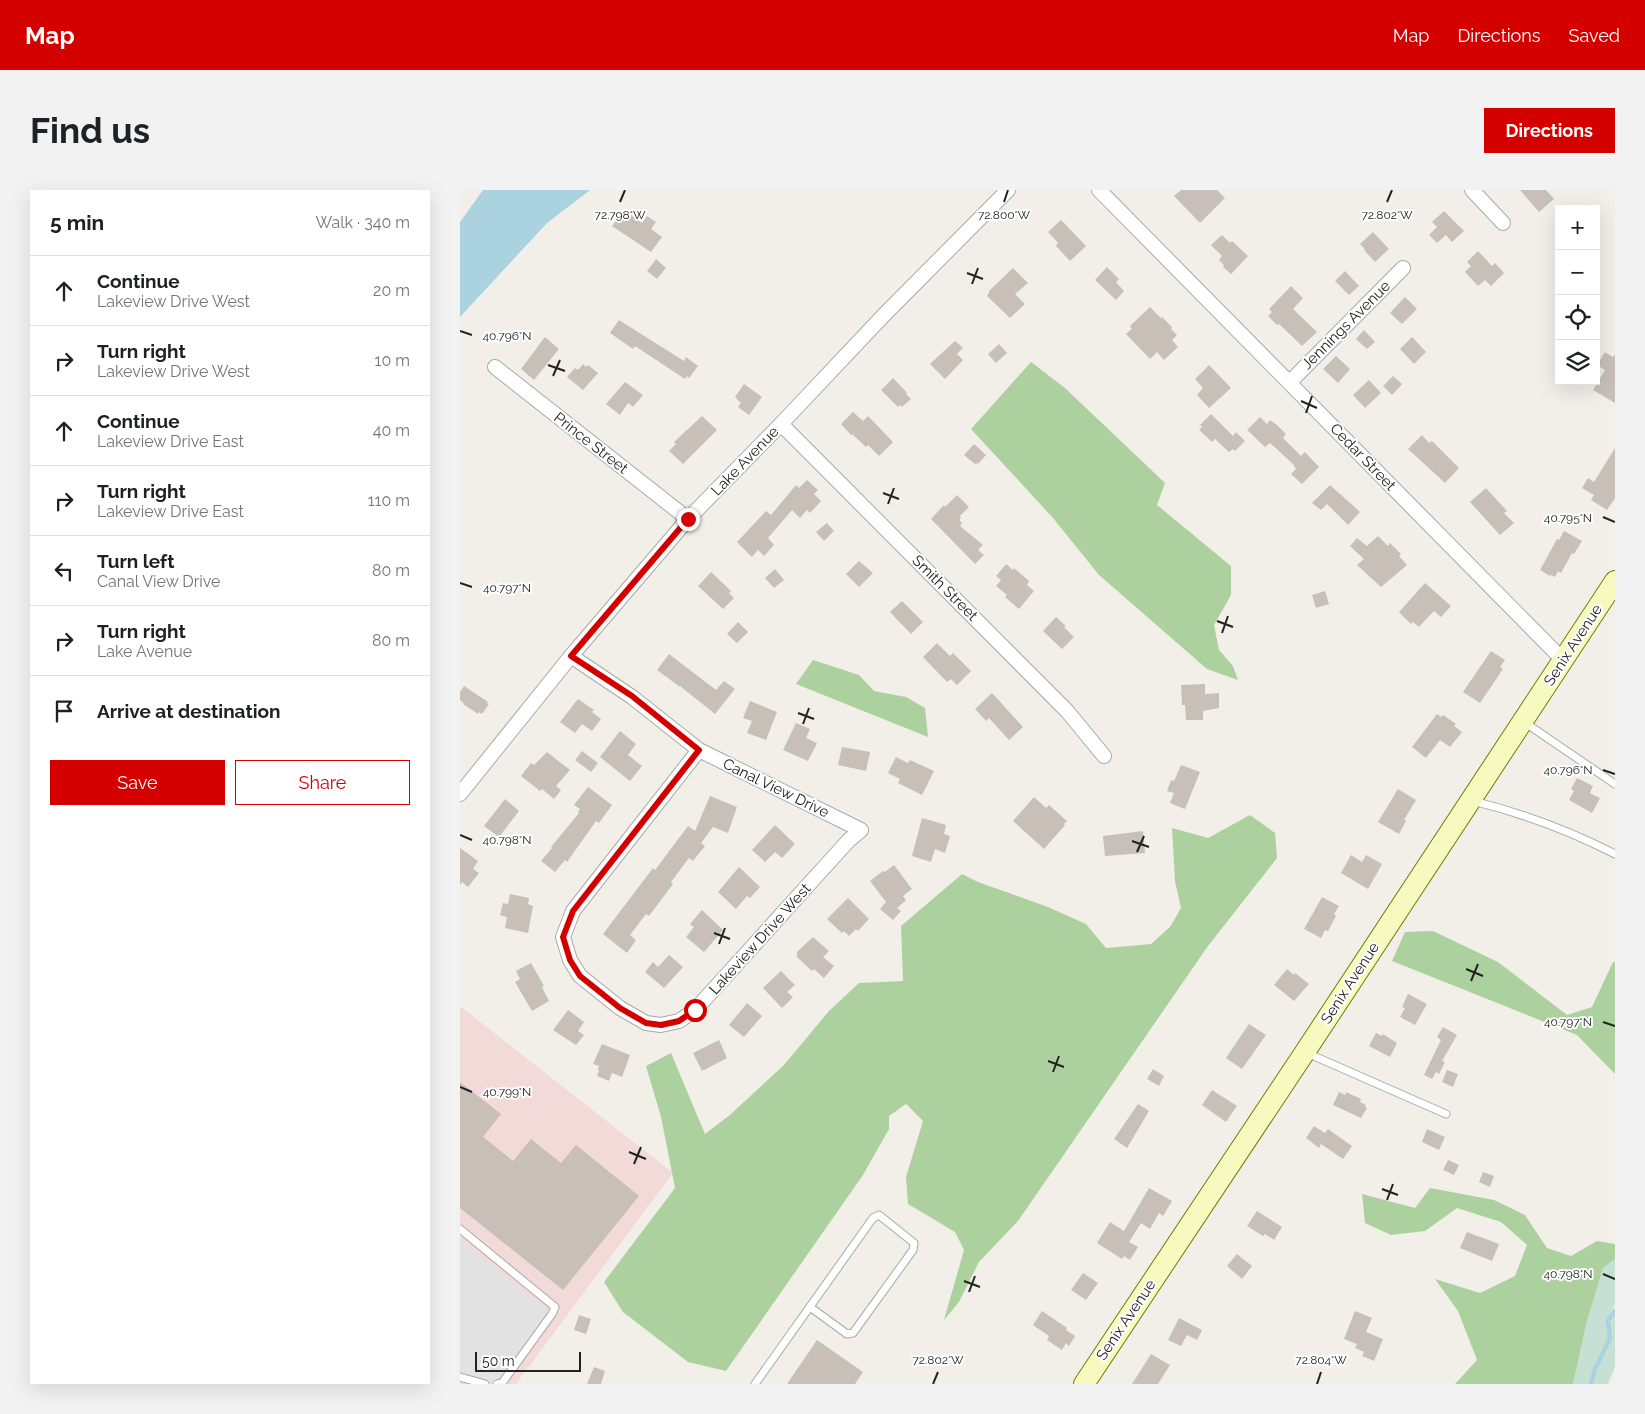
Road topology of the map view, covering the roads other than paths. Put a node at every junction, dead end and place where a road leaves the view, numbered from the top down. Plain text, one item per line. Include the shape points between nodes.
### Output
1 (1008, 190) edge
2 (1099, 190) edge
3 (1472, 190) edge
4 (1503, 223) dead end
5 (1403, 268) dead end
6 (494, 367) dead end
7 (1290, 382) junction
8 (781, 424) junction
9 (688, 519) junction
10 (1615, 580) edge
11 (571, 656) junction
12 (1563, 660) junction
13 (1523, 721) junction
14 (699, 750) junction
15 (1104, 756) dead end
16 (1615, 784) edge
17 (460, 794) edge
18 (1470, 801) junction
19 (861, 830) joint
20 (1615, 854) edge
21 (1305, 1052) junction
22 (1446, 1114) dead end
23 (460, 1229) edge
24 (810, 1306) junction
25 (460, 1377) edge
26 (485, 1384) edge
27 (497, 1384) edge
28 (755, 1384) edge
29 (1084, 1384) edge

1 - 8 street, Lake Avenue
2 - 7 street, Cedar Street
3 - 4 street
5 - 7 street, Jennings Avenue
6 - 9 street, Prince Street
7 - 12 street, Cedar Street
8 - 9 street, Lake Avenue
8 - 15 street, Smith Street via 1067,711
9 - 11 street, Lake Avenue
10 - 12 street, Senix Avenue
11 - 14 street, Canal View Drive via 632,696
11 - 17 street, Lake Avenue
12 - 13 street, Senix Avenue
13 - 16 lane
13 - 18 street, Senix Avenue
14 - 19 street, Canal View Drive
14 - 19 street, Lakeview Drive West via 573,911 563,937 570,960 580,976 620,1008 646,1023 661,1025 679,1021 695,1010
18 - 20 lane via 1545,824
18 - 21 street, Senix Avenue
21 - 22 lane
21 - 29 street, Senix Avenue
23 - 27 lane via 555,1307 502,1383
24 - 24 lane via 873,1218 879,1215 914,1242 913,1250 853,1333 848,1334
24 - 28 lane
25 - 26 lane

